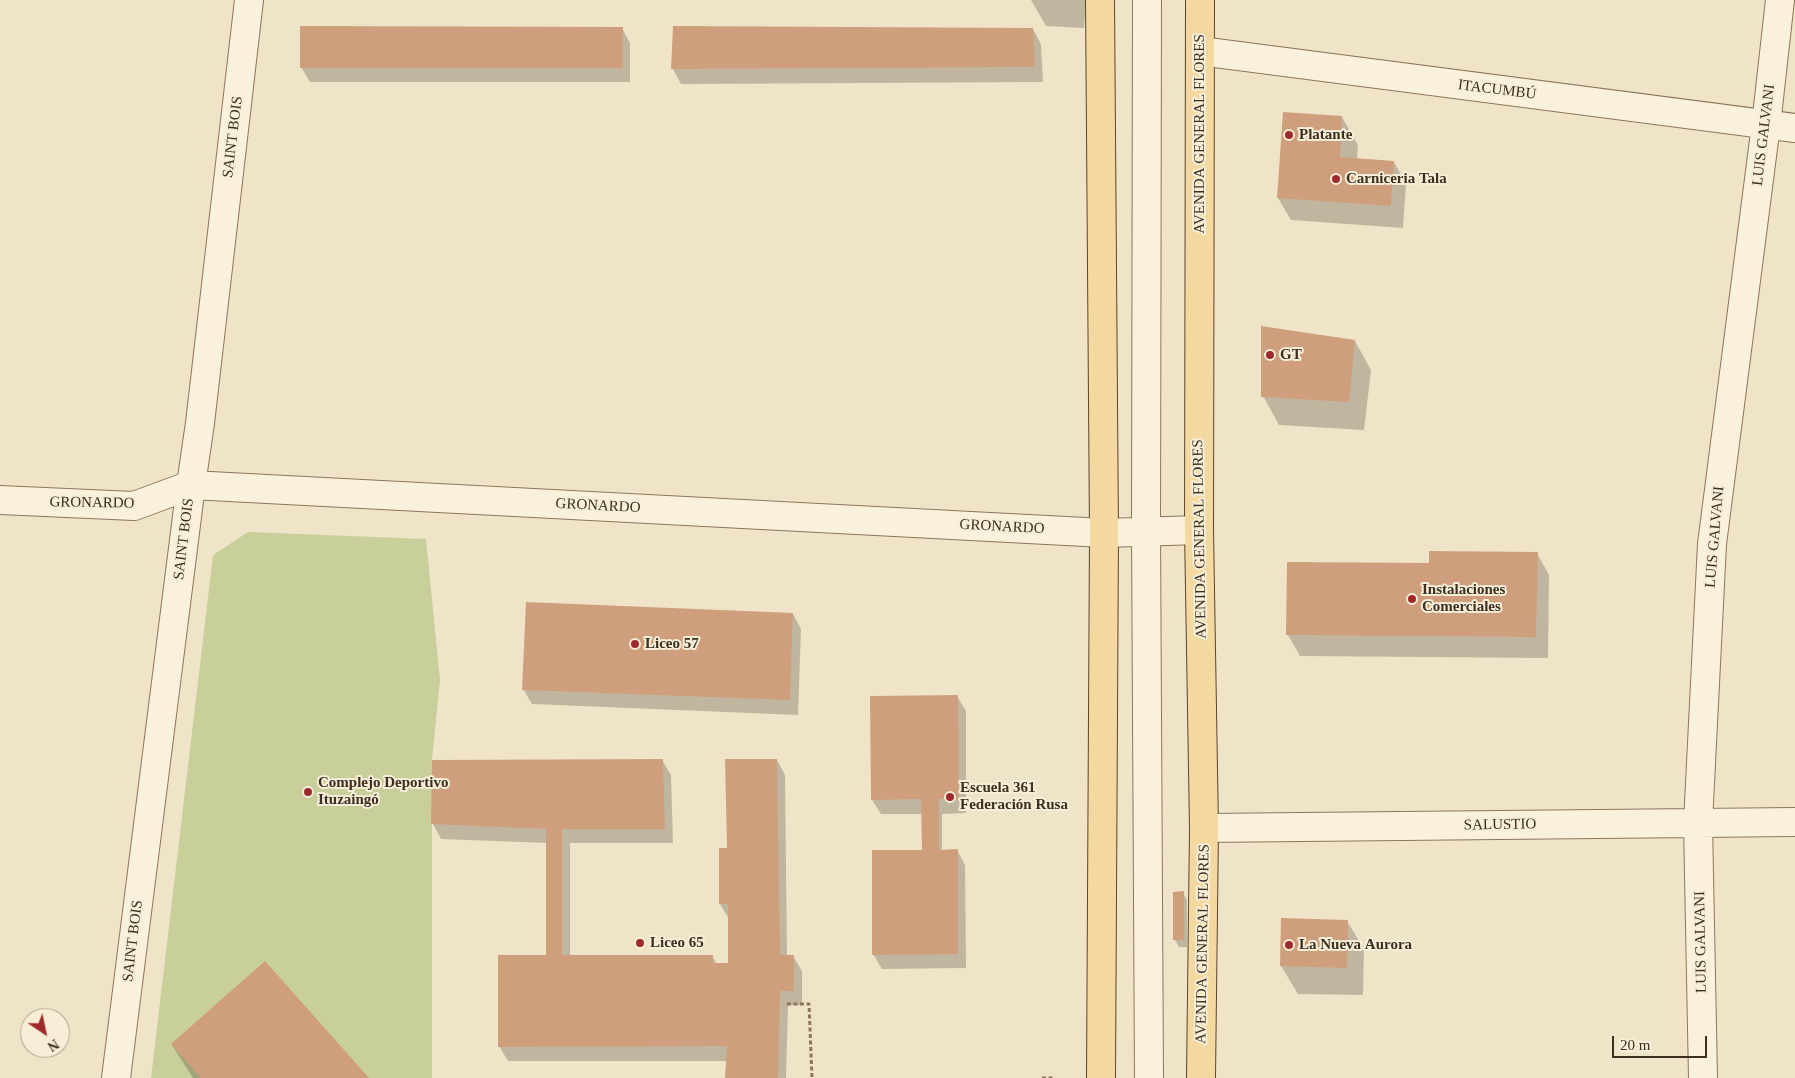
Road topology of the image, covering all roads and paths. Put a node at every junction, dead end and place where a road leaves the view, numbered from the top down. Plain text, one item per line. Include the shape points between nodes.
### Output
1 (249, 0) edge
2 (1100, 0) edge
3 (1147, 0) edge
4 (1200, 0) edge
5 (1780, 0) edge
6 (1200, 52) junction
7 (1766, 125) junction
8 (1795, 128) edge
9 (191, 484) junction
10 (0, 500) edge
11 (1199, 530) junction
12 (1146, 531) junction
13 (1104, 532) junction
14 (1795, 822) edge
15 (1698, 823) junction
16 (1204, 828) junction
17 (787, 1004) dead end
18 (116, 1078) edge
19 (812, 1078) edge
20 (1042, 1078) edge
21 (1053, 1078) edge
22 (1101, 1078) edge
23 (1149, 1078) edge
24 (1201, 1078) edge
25 (1703, 1078) edge

1 - 9 street, SAINT BOIS
2 - 13 main road
3 - 12 street
4 - 6 main road, AVENIDA GENERAL FLORES
5 - 7 street, LUIS GALVANI
6 - 7 street, ITACUMBÚ
6 - 11 main road, AVENIDA GENERAL FLORES
7 - 8 street, ITACUMBÚ
7 - 15 street, LUIS GALVANI via 1712,544
9 - 10 street, GRONARDO via 134,506
9 - 13 street, GRONARDO
9 - 18 street, SAINT BOIS
11 - 12 street, GRONARDO
11 - 16 main road, AVENIDA GENERAL FLORES
12 - 13 street, GRONARDO
12 - 23 street
13 - 22 main road
14 - 15 street, SALUSTIO
15 - 16 street, SALUSTIO
15 - 25 street, LUIS GALVANI
16 - 24 main road, AVENIDA GENERAL FLORES
17 - 19 path via 809,1004
20 - 21 path

